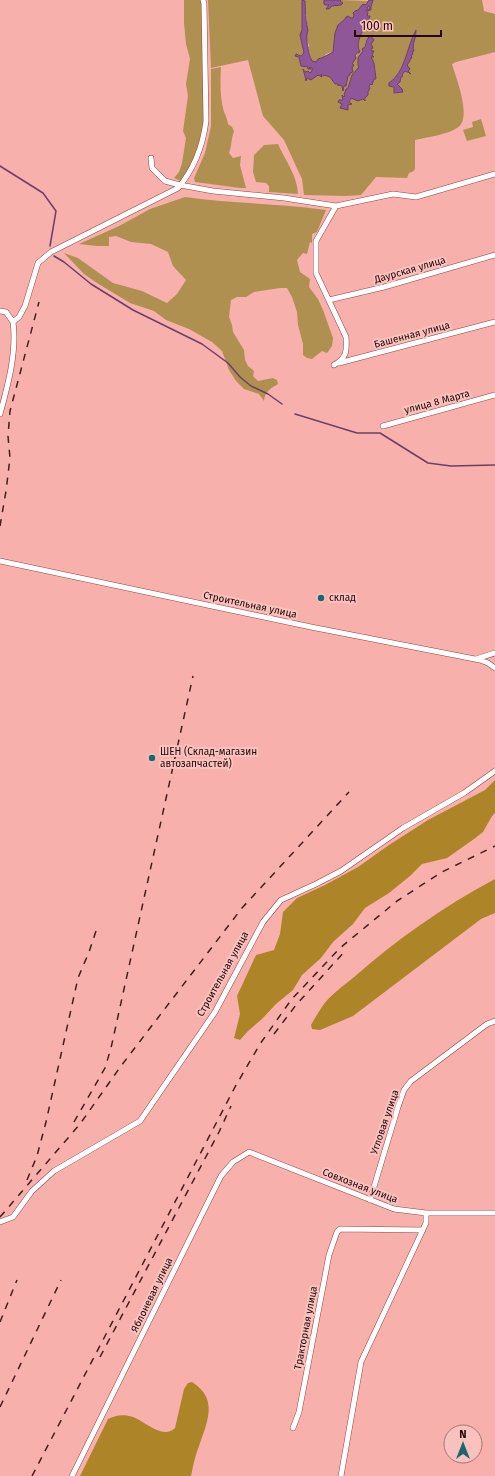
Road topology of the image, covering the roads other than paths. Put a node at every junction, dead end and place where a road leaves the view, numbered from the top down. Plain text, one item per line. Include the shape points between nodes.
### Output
1 (203, 0) edge
2 (151, 158) dead end
3 (495, 174) edge
4 (180, 185) junction
5 (336, 206) junction
6 (495, 255) edge
7 (329, 300) junction
8 (0, 311) edge
9 (13, 322) junction
10 (495, 322) edge
11 (495, 395) edge
12 (0, 414) edge
13 (383, 426) dead end
14 (0, 561) edge
15 (495, 653) edge
16 (475, 659) junction
17 (495, 668) edge
18 (495, 771) edge
19 (495, 1021) edge
20 (270, 1160) joint
21 (370, 1200) junction
22 (426, 1213) junction
23 (495, 1213) edge
24 (0, 1222) edge
25 (423, 1230) junction
26 (293, 1428) dead end
27 (72, 1476) edge
28 (341, 1476) edge

1 - 4 street via 206,121 204,136 192,168
2 - 4 street via 152,168 165,181
3 - 5 street via 416,197 392,194
4 - 5 street
4 - 9 street via 44,257 38,263 25,306
5 - 7 street via 316,241 316,273
6 - 7 street, Даурская улица
7 - 10 street, Башенная улица via 346,337 347,346 344,357 334,365
8 - 9 street via 6,312
9 - 12 street via 13,349
11 - 13 street, улица 8 Марта
14 - 16 street, Строительная улица
15 - 16 street
16 - 17 street, Строительная улица
18 - 24 street, Строительная улица via 481,783 402,828 341,871 281,900 263,922 215,1012 140,1120 54,1171 32,1191 13,1217
19 - 21 street, Угловая улица via 411,1081 404,1090
20 - 21 street, Совхозная улица
20 - 27 street, Яблоневая улица via 249,1152 232,1162 221,1176
21 - 22 street, Совхозная улица via 394,1209
22 - 23 street, Совхозная улица
22 - 25 street
25 - 26 street, Тракторная улица via 340,1229 337,1232 329,1255 299,1412
25 - 28 street via 360,1362

